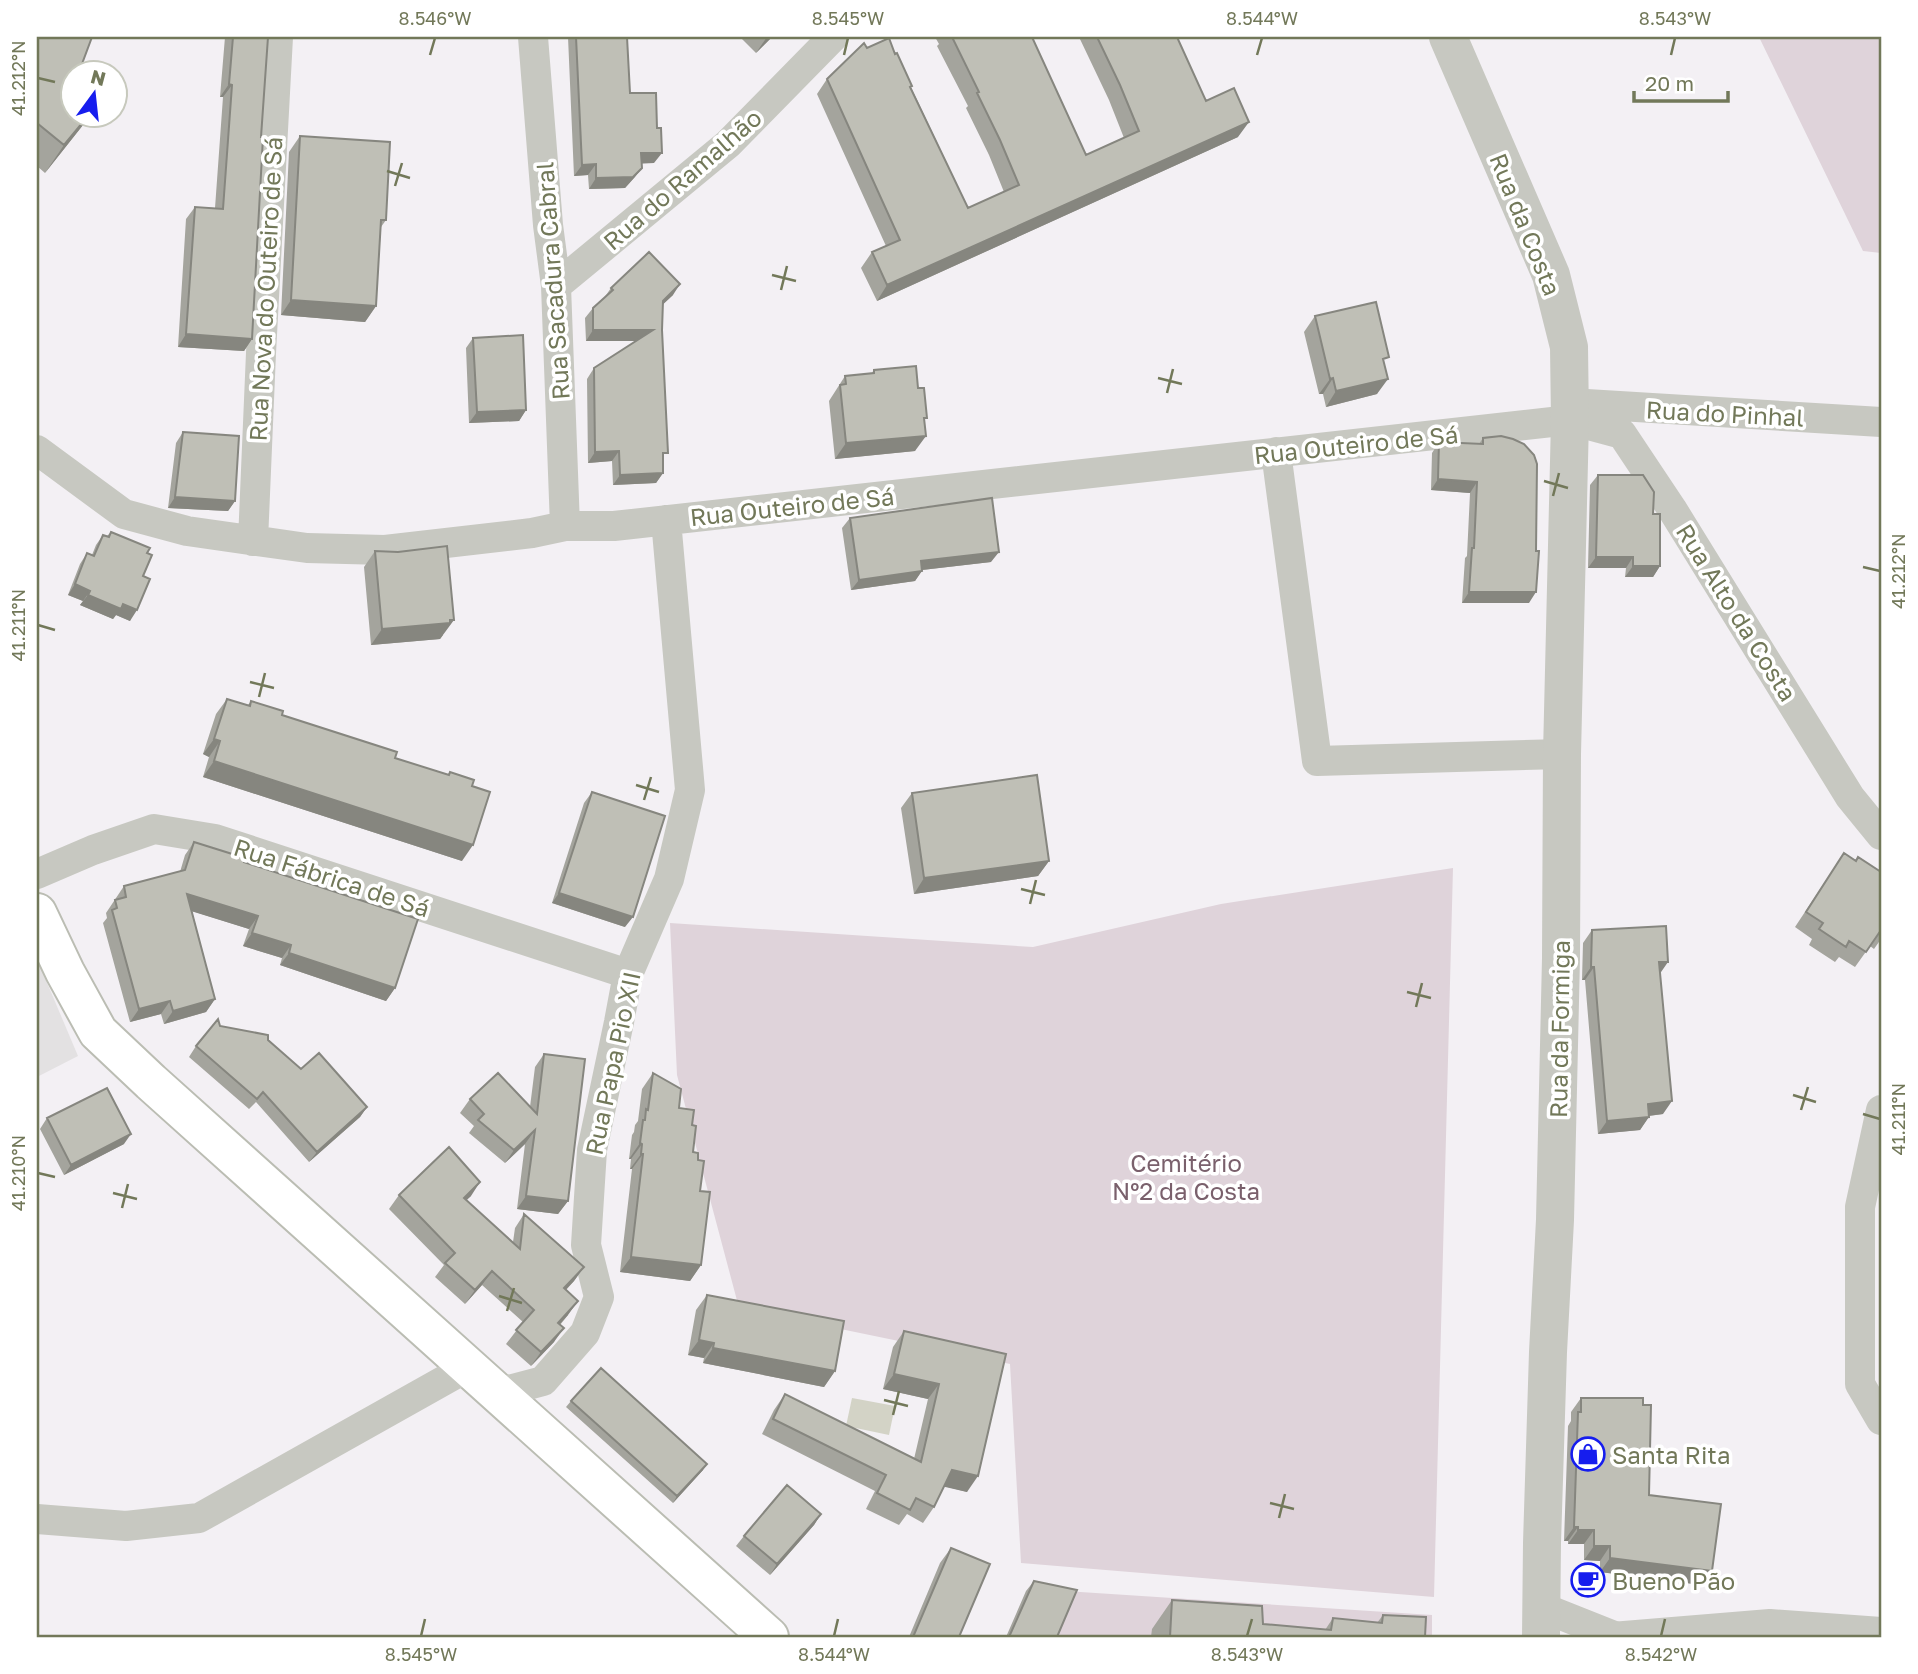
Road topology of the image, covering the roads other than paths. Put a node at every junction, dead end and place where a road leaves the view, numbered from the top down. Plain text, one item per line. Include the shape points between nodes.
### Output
1 (278, 37) edge
2 (533, 37) edge
3 (833, 37) edge
4 (1448, 37) edge
5 (556, 286) junction
6 (1570, 412) junction
7 (1881, 422) edge
8 (37, 450) edge
9 (1276, 452) junction
10 (666, 520) junction
11 (565, 526) junction
12 (253, 541) junction
13 (1562, 754) junction
14 (1881, 835) edge
15 (37, 874) edge
16 (37, 913) edge
17 (628, 974) junction
18 (1881, 1110) edge
19 (468, 1367) junction
20 (1870, 1369) edge
21 (497, 1393) junction
22 (1881, 1420) edge
23 (37, 1519) edge
24 (1541, 1622) edge
25 (1881, 1632) edge
26 (769, 1637) edge
27 (1613, 1637) edge

1 - 12 street, Rua Nova do Outeiro de Sá
2 - 5 street, Rua Sacadura Cabral
3 - 5 street, Rua do Ramalhão via 728,144
4 - 6 street, Rua da Costa via 1551,275 1569,347
5 - 11 street, Rua Sacadura Cabral
6 - 7 street, Rua do Pinhal
6 - 9 street, Rua Outeiro de Sá
6 - 13 street, Rua da Formiga
6 - 14 street, Rua Alto da Costa via 1622,434 1850,797
8 - 12 street, Rua Outeiro de Sá via 124,514 187,531
9 - 10 street, Rua Outeiro de Sá
9 - 13 street via 1317,761
10 - 11 street, Rua Outeiro de Sá
10 - 17 street, Rua Papa Pio XII via 690,790 669,879
11 - 12 street, Rua Outeiro de Sá via 385,550
13 - 24 street, Rua da Formiga via 1556,1192
15 - 17 street, Rua Fábrica de Sá via 154,829 215,839
16 - 19 main road via 98,1032
17 - 21 street, Rua Papa Pio XII via 592,1150 586,1245 599,1297 584,1334 543,1381
18 - 20 street via 1860,1207
19 - 21 main road
19 - 23 street via 199,1518 126,1526
20 - 22 street via 1860,1384
21 - 26 main road
24 - 27 street
25 - 27 street via 1770,1624

